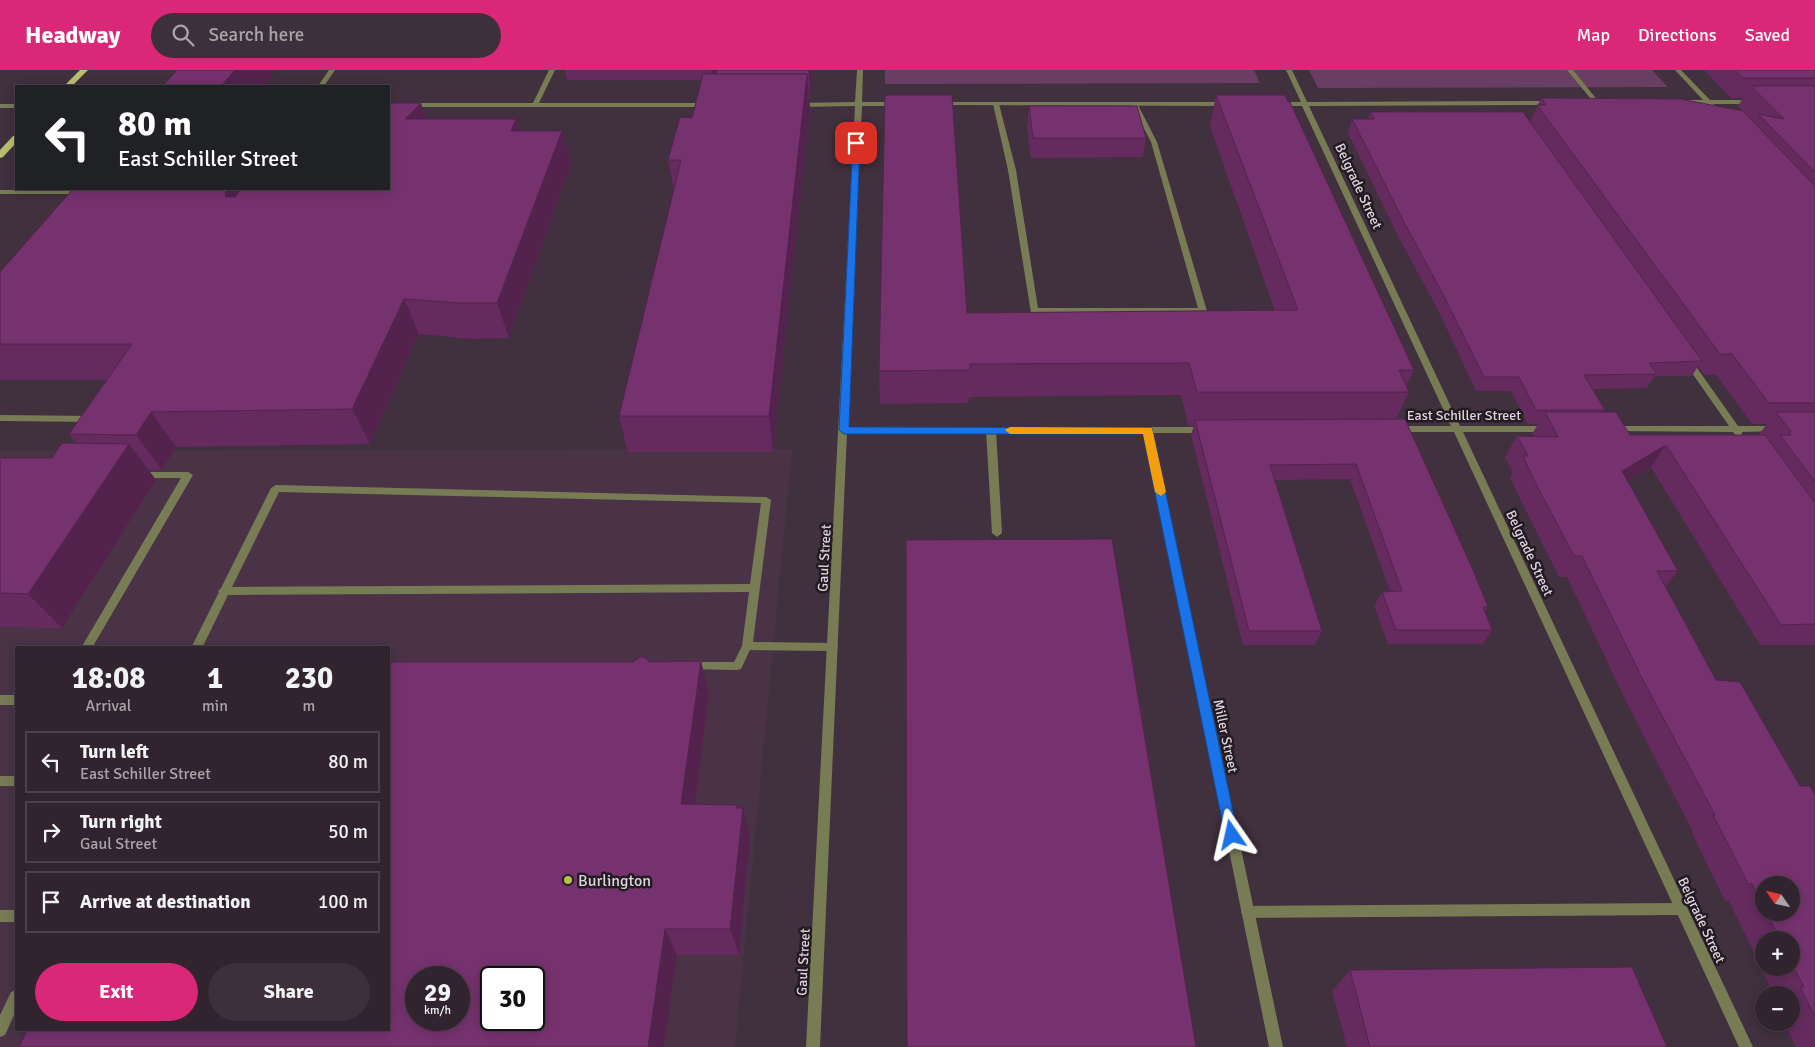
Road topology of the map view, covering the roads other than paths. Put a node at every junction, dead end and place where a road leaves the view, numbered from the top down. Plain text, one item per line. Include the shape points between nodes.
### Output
1 (84, 70) edge
2 (332, 70) edge
3 (552, 70) edge
4 (860, 70) edge
5 (1289, 70) edge
6 (1570, 70) edge
7 (1678, 70) edge
8 (69, 85) edge
9 (322, 85) edge
10 (715, 96) edge
11 (1671, 102) edge
12 (1708, 102) junction
13 (1757, 102) edge
14 (1506, 103) junction
15 (1561, 103) edge
16 (1588, 103) edge
17 (1597, 103) junction
18 (1607, 103) edge
19 (858, 104) junction
20 (907, 104) edge
21 (937, 104) edge
22 (996, 104) junction
23 (1134, 104) junction
24 (1239, 104) edge
25 (1267, 104) edge
26 (1306, 104) junction
27 (390, 105) edge
28 (534, 105) junction
29 (790, 105) edge
30 (0, 106) edge
31 (15, 106) edge
32 (1715, 109) edge
33 (1512, 111) edge
34 (15, 139) edge
35 (0, 155) edge
36 (81, 190) edge
37 (0, 192) edge
38 (74, 199) edge
39 (1684, 356) edge
40 (0, 418) edge
41 (99, 419) edge
42 (1457, 428) junction
43 (1387, 429) edge
44 (1556, 429) edge
45 (1606, 429) edge
46 (1736, 429) junction
47 (1785, 429) edge
48 (844, 430) junction
49 (991, 430) junction
50 (1148, 430) junction
51 (1218, 430) edge
52 (1747, 445) edge
53 (129, 474) dead end
54 (997, 532) dead end
55 (754, 588) junction
56 (223, 591) junction
57 (87, 646) edge
58 (197, 646) edge
59 (747, 646) junction
60 (833, 647) junction
61 (677, 666) edge
62 (0, 700) edge
63 (15, 700) edge
64 (0, 781) edge
65 (15, 781) edge
66 (1681, 909) junction
67 (1248, 912) junction
68 (0, 916) edge
69 (15, 916) edge
70 (15, 1000) edge
71 (0, 1030) edge
72 (813, 1047) edge
73 (1276, 1047) edge
74 (1746, 1047) edge

1 - 8 main road
2 - 9 street
3 - 28 street
4 - 19 street, Gaul Street
5 - 26 street, Belgrade Street
6 - 17 street
7 - 12 street
10 - 28 street via 712,105
11 - 12 street
12 - 13 street
12 - 32 street
14 - 15 street
14 - 26 street
14 - 33 street
16 - 17 street
17 - 18 street
19 - 20 street
19 - 29 street
19 - 48 street, Gaul Street
21 - 22 street
22 - 23 street
22 - 23 street via 1012,170 1034,311 1203,311 1154,142
23 - 24 street
25 - 26 street
26 - 42 street, Belgrade Street
27 - 28 street
30 - 31 street
34 - 35 main road
36 - 37 street
36 - 38 street
39 - 46 street
40 - 41 street
42 - 43 street, East Schiller Street
42 - 44 street, East Schiller Street
42 - 66 street, Belgrade Street
45 - 46 street
46 - 47 street
46 - 52 street
48 - 49 street
48 - 60 street, Gaul Street
49 - 50 street
49 - 54 street
50 - 51 street
50 - 67 street, Miller Street
53 - 57 street via 188,475
55 - 56 street
55 - 56 street via 766,500 276,488
55 - 59 street
56 - 58 street
59 - 60 street
59 - 61 street via 737,666
60 - 72 street, Gaul Street
62 - 63 street
64 - 65 street
66 - 67 street
66 - 74 street, Belgrade Street
67 - 73 street, Miller Street
68 - 69 street
70 - 71 street

